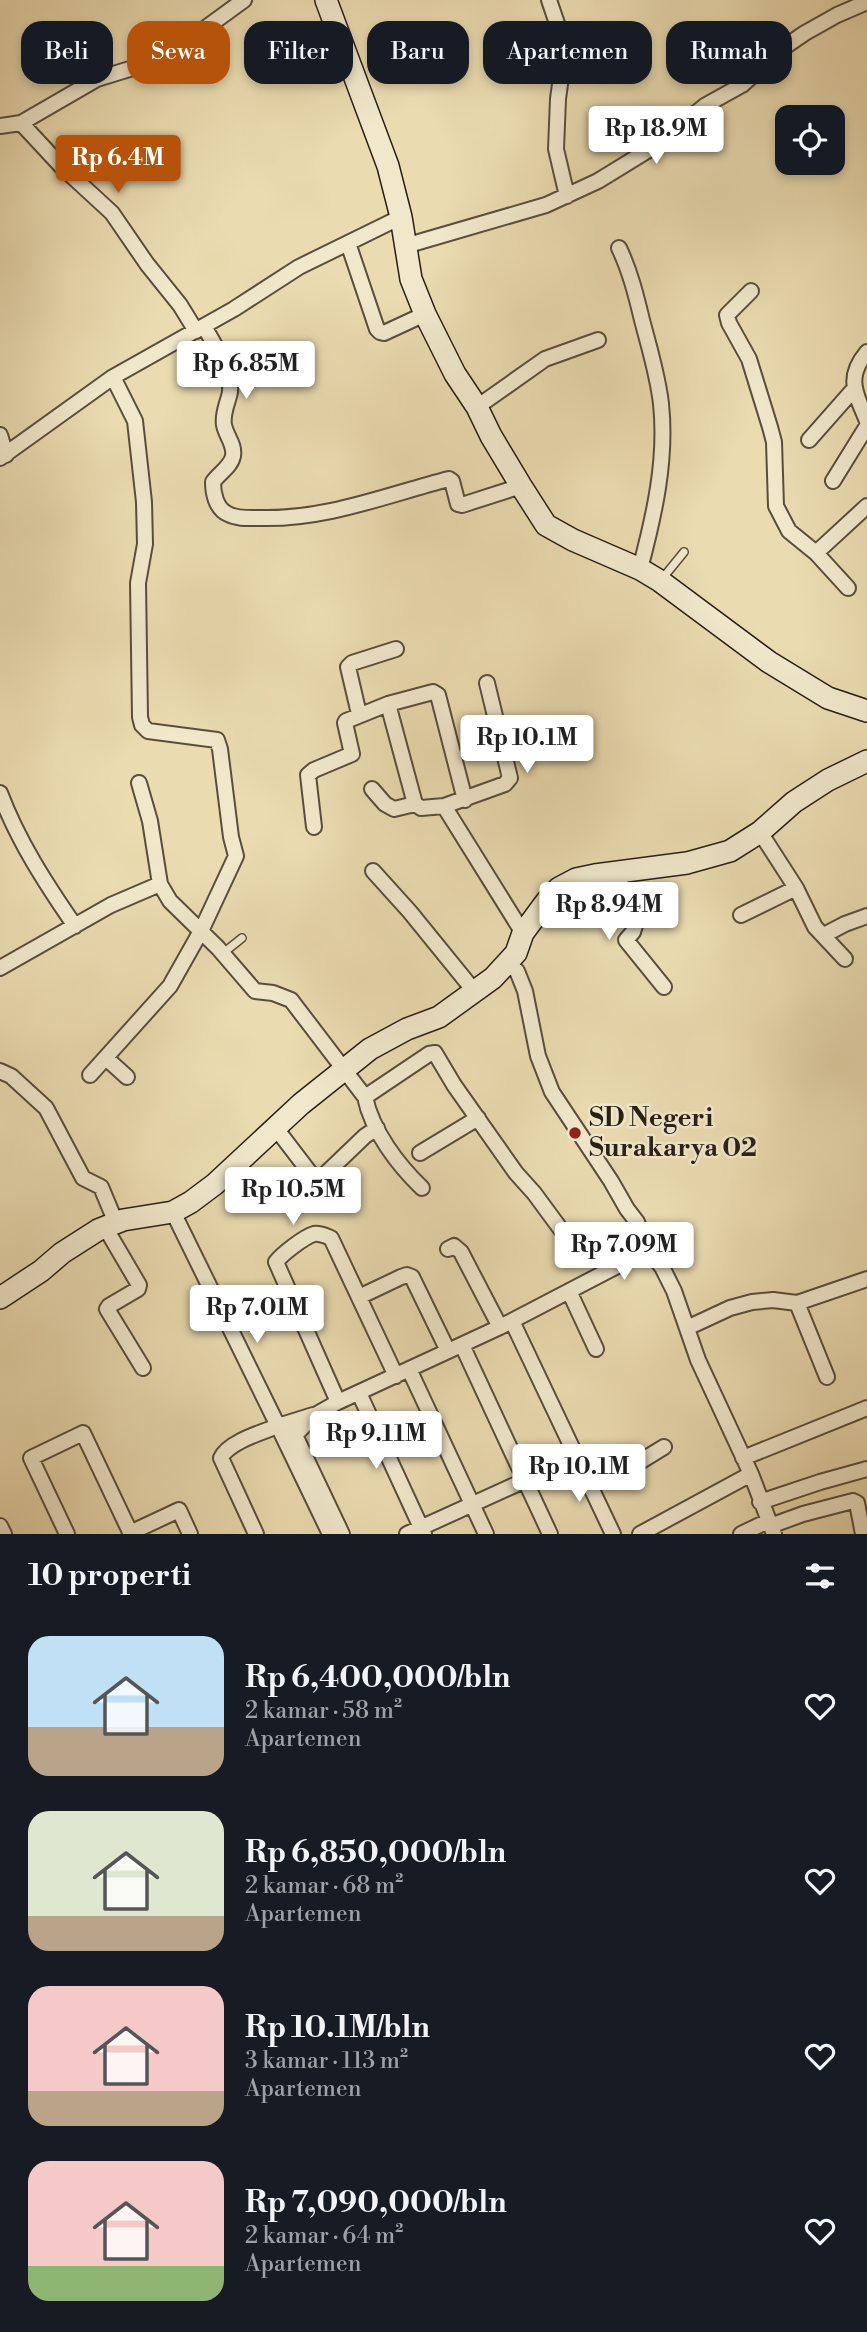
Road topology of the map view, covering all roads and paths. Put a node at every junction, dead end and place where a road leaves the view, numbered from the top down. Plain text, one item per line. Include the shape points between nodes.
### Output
1 (244, 0) edge
2 (326, 0) edge
3 (550, 0) edge
4 (867, 2) edge
5 (21, 123) junction
6 (0, 126) edge
7 (567, 196) junction
8 (401, 217) junction
9 (348, 243) junction
10 (405, 246) junction
11 (619, 248) dead end
12 (751, 291) dead end
13 (425, 314) junction
14 (200, 328) junction
15 (598, 340) dead end
16 (867, 352) edge
17 (113, 377) junction
18 (854, 389) junction
19 (477, 407) junction
20 (867, 424) edge
21 (0, 435) edge
22 (809, 440) dead end
23 (3, 456) edge
24 (833, 481) dead end
25 (521, 486) junction
26 (867, 506) edge
27 (684, 552) dead end
28 (816, 553) junction
29 (640, 569) junction
30 (660, 581) junction
31 (848, 588) dead end
32 (396, 649) dead end
33 (487, 683) dead end
34 (388, 704) junction
35 (867, 711) edge
36 (359, 715) junction
37 (867, 761) edge
38 (139, 783) dead end
39 (372, 789) dead end
40 (0, 793) edge
41 (466, 800) junction
42 (415, 804) junction
43 (444, 806) junction
44 (5, 822) edge
45 (314, 827) dead end
46 (760, 832) junction
47 (373, 871) dead end
48 (614, 872) junction
49 (160, 884) junction
50 (796, 888) junction
51 (741, 915) dead end
52 (867, 916) edge
53 (75, 926) junction
54 (201, 931) junction
55 (523, 933) junction
56 (824, 935) junction
57 (242, 938) dead end
58 (222, 954) junction
59 (845, 959) dead end
60 (507, 964) junction
61 (0, 968) edge
62 (664, 987) dead end
63 (475, 992) junction
64 (106, 1058) junction
65 (343, 1069) junction
66 (0, 1070) edge
67 (90, 1075) dead end
68 (127, 1077) dead end
69 (365, 1097) junction
70 (478, 1118) junction
71 (275, 1127) junction
72 (377, 1128) junction
73 (420, 1153) dead end
74 (422, 1188) dead end
75 (173, 1212) junction
76 (111, 1225) junction
77 (562, 1231) dead end
78 (448, 1249) dead end
79 (648, 1250) junction
80 (867, 1279) edge
81 (569, 1291) junction
82 (359, 1297) junction
83 (0, 1298) edge
84 (797, 1303) junction
85 (506, 1324) junction
86 (687, 1328) junction
87 (462, 1345) junction
88 (596, 1349) dead end
89 (448, 1351) junction
90 (143, 1368) dead end
91 (402, 1372) junction
92 (827, 1377) dead end
93 (359, 1394) junction
94 (338, 1402) junction
95 (867, 1408) edge
96 (314, 1415) junction
97 (278, 1426) junction
98 (295, 1435) junction
99 (664, 1447) dead end
100 (743, 1458) junction
101 (576, 1459) junction
102 (867, 1469) edge
103 (751, 1474) junction
104 (524, 1481) junction
105 (760, 1502) junction
106 (472, 1505) junction
107 (0, 1526) edge
108 (771, 1527) edge
109 (422, 1531) edge
110 (131, 1533) edge
111 (4, 1534) edge
112 (67, 1534) edge
113 (190, 1534) edge
114 (256, 1534) edge
115 (330, 1534) edge
116 (342, 1534) edge
117 (407, 1534) edge
118 (486, 1534) edge
119 (550, 1534) edge
120 (613, 1534) edge
121 (640, 1534) edge
122 (741, 1534) edge
123 (863, 1534) edge

1 - 5 street via 181,46 146,64 97,79
2 - 8 street via 388,166
3 - 7 street via 565,47 556,149
4 - 7 street via 805,33 752,78 706,105 655,146
5 - 6 street
5 - 14 street via 112,212 147,264
7 - 10 street
8 - 9 street
8 - 10 street
9 - 13 street via 380,332
9 - 14 street via 299,267
10 - 13 street via 411,279
11 - 29 street via 630,271 661,404 662,447 653,519
12 - 28 street via 727,315 749,359 770,426 776,506 789,531
13 - 19 street via 454,374
14 - 17 street
14 - 25 street via 229,379 224,419 233,457 213,482 218,505 228,515 271,519 319,513 449,479 462,505
15 - 19 street via 545,359
16 - 18 street via 858,362
17 - 23 street
17 - 54 street via 135,421 144,502 145,544 138,583 142,725 148,731 217,740 219,745 236,856
18 - 20 street
18 - 22 street
19 - 25 street
20 - 24 street
21 - 23 street
25 - 29 street via 546,525
26 - 28 street
27 - 30 lane
28 - 31 street
29 - 30 street
30 - 35 street via 769,662 828,698
32 - 36 street via 348,667
33 - 41 street via 510,778 505,785
34 - 36 street
34 - 41 street via 433,692 439,695
34 - 42 street
36 - 45 street via 345,723 352,754 308,775
37 - 46 street via 794,802
38 - 49 street
39 - 42 street via 394,808
40 - 44 street
41 - 43 street
42 - 43 street via 421,808
43 - 55 street
44 - 53 street
46 - 48 street via 730,851 687,863
46 - 50 street
47 - 63 street
48 - 55 street via 576,879 559,888
48 - 62 street via 637,919 626,940
49 - 53 street
49 - 54 street via 170,901
50 - 51 street
50 - 56 street via 815,927
52 - 56 street
53 - 61 street
54 - 58 street
54 - 64 street via 170,986
55 - 60 street
56 - 59 street
57 - 58 lane
58 - 65 street via 255,991 291,1000
60 - 63 street
60 - 79 street via 517,971 525,991 534,1041 552,1092 638,1222
63 - 65 street via 439,1017 370,1049
64 - 67 street
64 - 68 street
65 - 69 street
65 - 71 street
66 - 76 street via 46,1108 83,1178 101,1187
69 - 70 street via 433,1053
69 - 72 street
70 - 73 street
70 - 77 street
71 - 72 street via 317,1182
71 - 75 street via 215,1184
72 - 74 street
75 - 76 street
75 - 97 street
76 - 83 street via 62,1253
76 - 90 street via 139,1285 107,1309
78 - 85 street via 454,1246 461,1252
79 - 81 street
79 - 86 street via 663,1266
80 - 84 street
81 - 85 street
81 - 88 street
82 - 89 street via 401,1277 412,1277
82 - 91 street
82 - 94 street via 331,1238 323,1234 313,1234 276,1262
84 - 86 street via 752,1302
84 - 92 street
85 - 87 street
85 - 101 street
86 - 100 street
87 - 89 street
87 - 104 street
89 - 91 street
91 - 93 street
91 - 106 street
93 - 94 street
93 - 109 street
94 - 96 street
95 - 100 street
96 - 97 street
96 - 98 street
97 - 98 street
97 - 114 street via 232,1446 221,1458
97 - 115 street
98 - 116 street
99 - 101 street via 620,1474
100 - 103 street
101 - 104 street
101 - 120 street
102 - 105 street
103 - 105 street
103 - 121 street
104 - 106 street
104 - 119 street
105 - 108 street
106 - 109 street
106 - 118 street
107 - 111 street
108 - 122 street
108 - 123 street via 853,1501
109 - 117 street
110 - 112 street via 83,1433 32,1458
110 - 113 street via 179,1510

